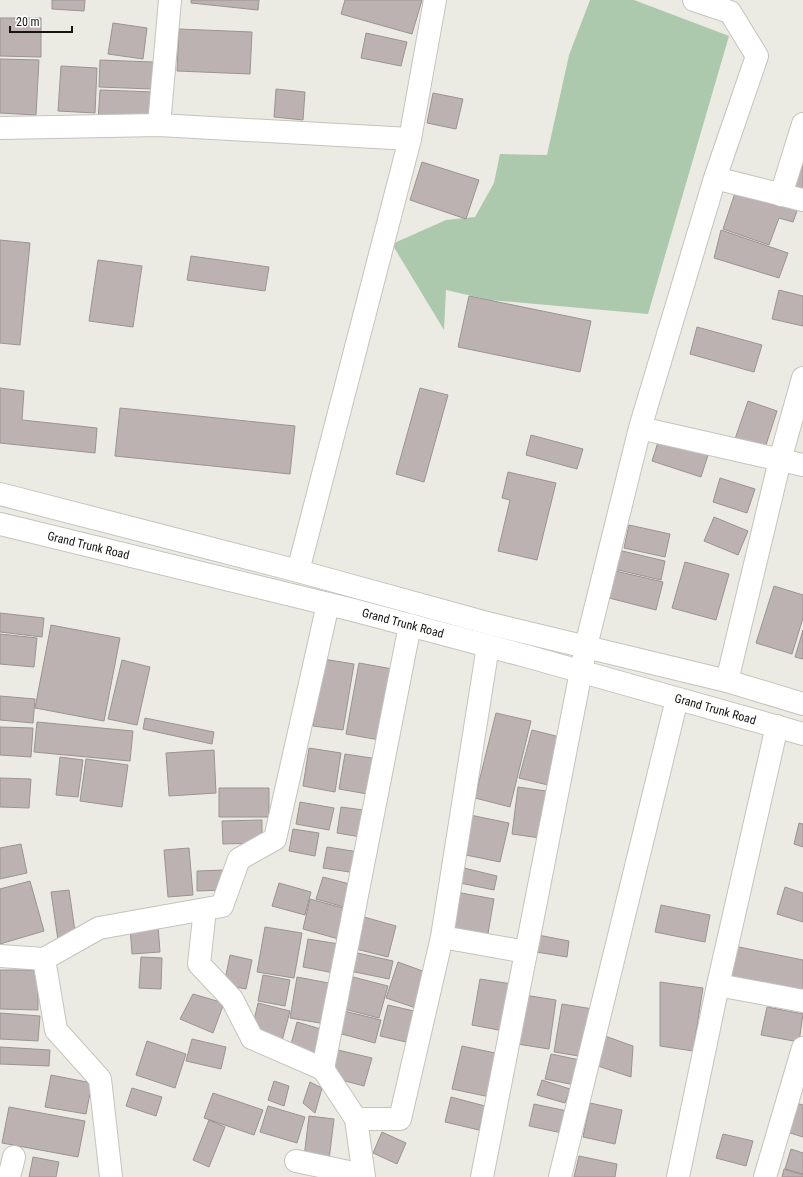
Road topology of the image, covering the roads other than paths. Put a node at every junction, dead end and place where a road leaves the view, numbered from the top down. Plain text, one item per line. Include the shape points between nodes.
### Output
1 (170, 0) edge
2 (435, 0) edge
3 (694, 0) edge
4 (733, 6) edge
5 (803, 124) edge
6 (158, 125) junction
7 (0, 128) edge
8 (410, 139) junction
9 (715, 178) junction
10 (781, 194) junction
11 (803, 200) edge
12 (803, 378) edge
13 (640, 428) junction
14 (780, 460) junction
15 (803, 465) edge
16 (0, 494) edge
17 (0, 524) edge
18 (298, 571) junction
19 (328, 604) junction
20 (410, 625) junction
21 (488, 646) junction
22 (586, 646) junction
23 (582, 673) junction
24 (727, 681) junction
25 (677, 699) junction
26 (803, 704) edge
27 (777, 726) junction
28 (803, 734) edge
29 (205, 909) junction
30 (442, 936) junction
31 (526, 952) junction
32 (0, 956) edge
33 (44, 959) junction
34 (718, 985) junction
35 (803, 1001) edge
36 (803, 1048) edge
37 (323, 1069) junction
38 (356, 1119) junction
39 (296, 1161) dead end
40 (363, 1176) edge
41 (111, 1177) edge
42 (482, 1177) edge
43 (560, 1177) edge
44 (678, 1177) edge
45 (765, 1177) edge

1 - 6 street
2 - 8 street
3 - 4 street
4 - 9 street via 757,56
5 - 10 street
6 - 7 street
6 - 8 street
8 - 18 street
9 - 10 street
9 - 13 street
10 - 11 street
12 - 14 street
13 - 14 street
13 - 22 street
14 - 15 street
14 - 24 street
16 - 18 street, Grand Trunk Road
17 - 19 street, Grand Trunk Road
18 - 22 street, Grand Trunk Road via 491,624
19 - 20 street, Grand Trunk Road
19 - 29 street via 275,839 239,859 222,906
20 - 21 street, Grand Trunk Road
20 - 37 street
21 - 23 street, Grand Trunk Road
21 - 30 street
22 - 23 street
22 - 24 street, Grand Trunk Road
23 - 25 street, Grand Trunk Road
23 - 31 street
24 - 26 street, Grand Trunk Road
25 - 27 street, Grand Trunk Road
25 - 43 street
27 - 28 street, Grand Trunk Road
27 - 34 street
29 - 33 street via 99,928
29 - 37 street via 199,964 232,999 252,1038
30 - 31 street
30 - 38 street via 400,1119
31 - 42 street
32 - 33 street
33 - 41 street via 56,1030 100,1079
34 - 35 street
34 - 44 street
36 - 45 street
37 - 38 street
38 - 40 street
39 - 40 street

